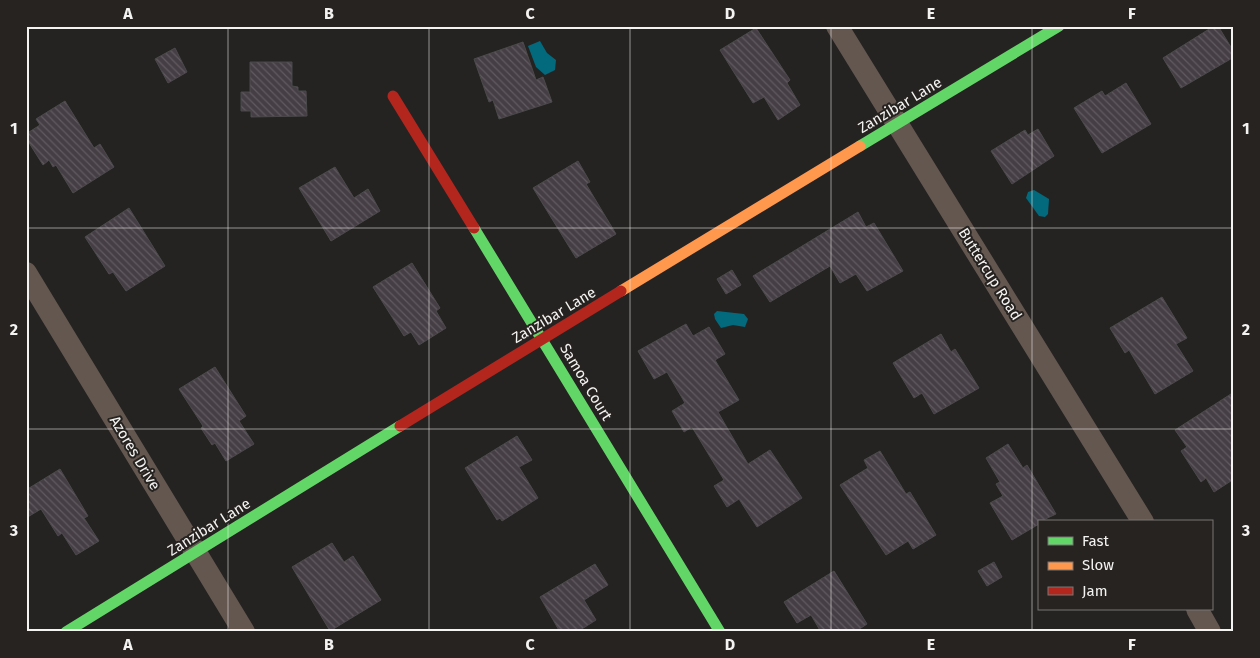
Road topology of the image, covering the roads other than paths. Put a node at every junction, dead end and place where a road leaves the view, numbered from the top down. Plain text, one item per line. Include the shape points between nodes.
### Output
1 (838, 26) edge
2 (1059, 26) edge
3 (393, 96) dead end
4 (897, 124) junction
5 (26, 273) edge
6 (542, 339) junction
7 (1141, 520) edge
8 (196, 553) junction
9 (1197, 610) edge
10 (66, 632) edge
11 (244, 632) edge
12 (720, 632) edge
13 (1210, 632) edge

1 - 4 street, Buttercup Road
2 - 4 street, Zanzibar Lane
3 - 6 street, Samoa Court
4 - 6 street, Zanzibar Lane
4 - 7 street, Buttercup Road
5 - 8 street, Azores Drive
6 - 8 street, Zanzibar Lane
6 - 12 street, Samoa Court
8 - 10 street, Zanzibar Lane
8 - 11 street, Azores Drive
9 - 13 street

